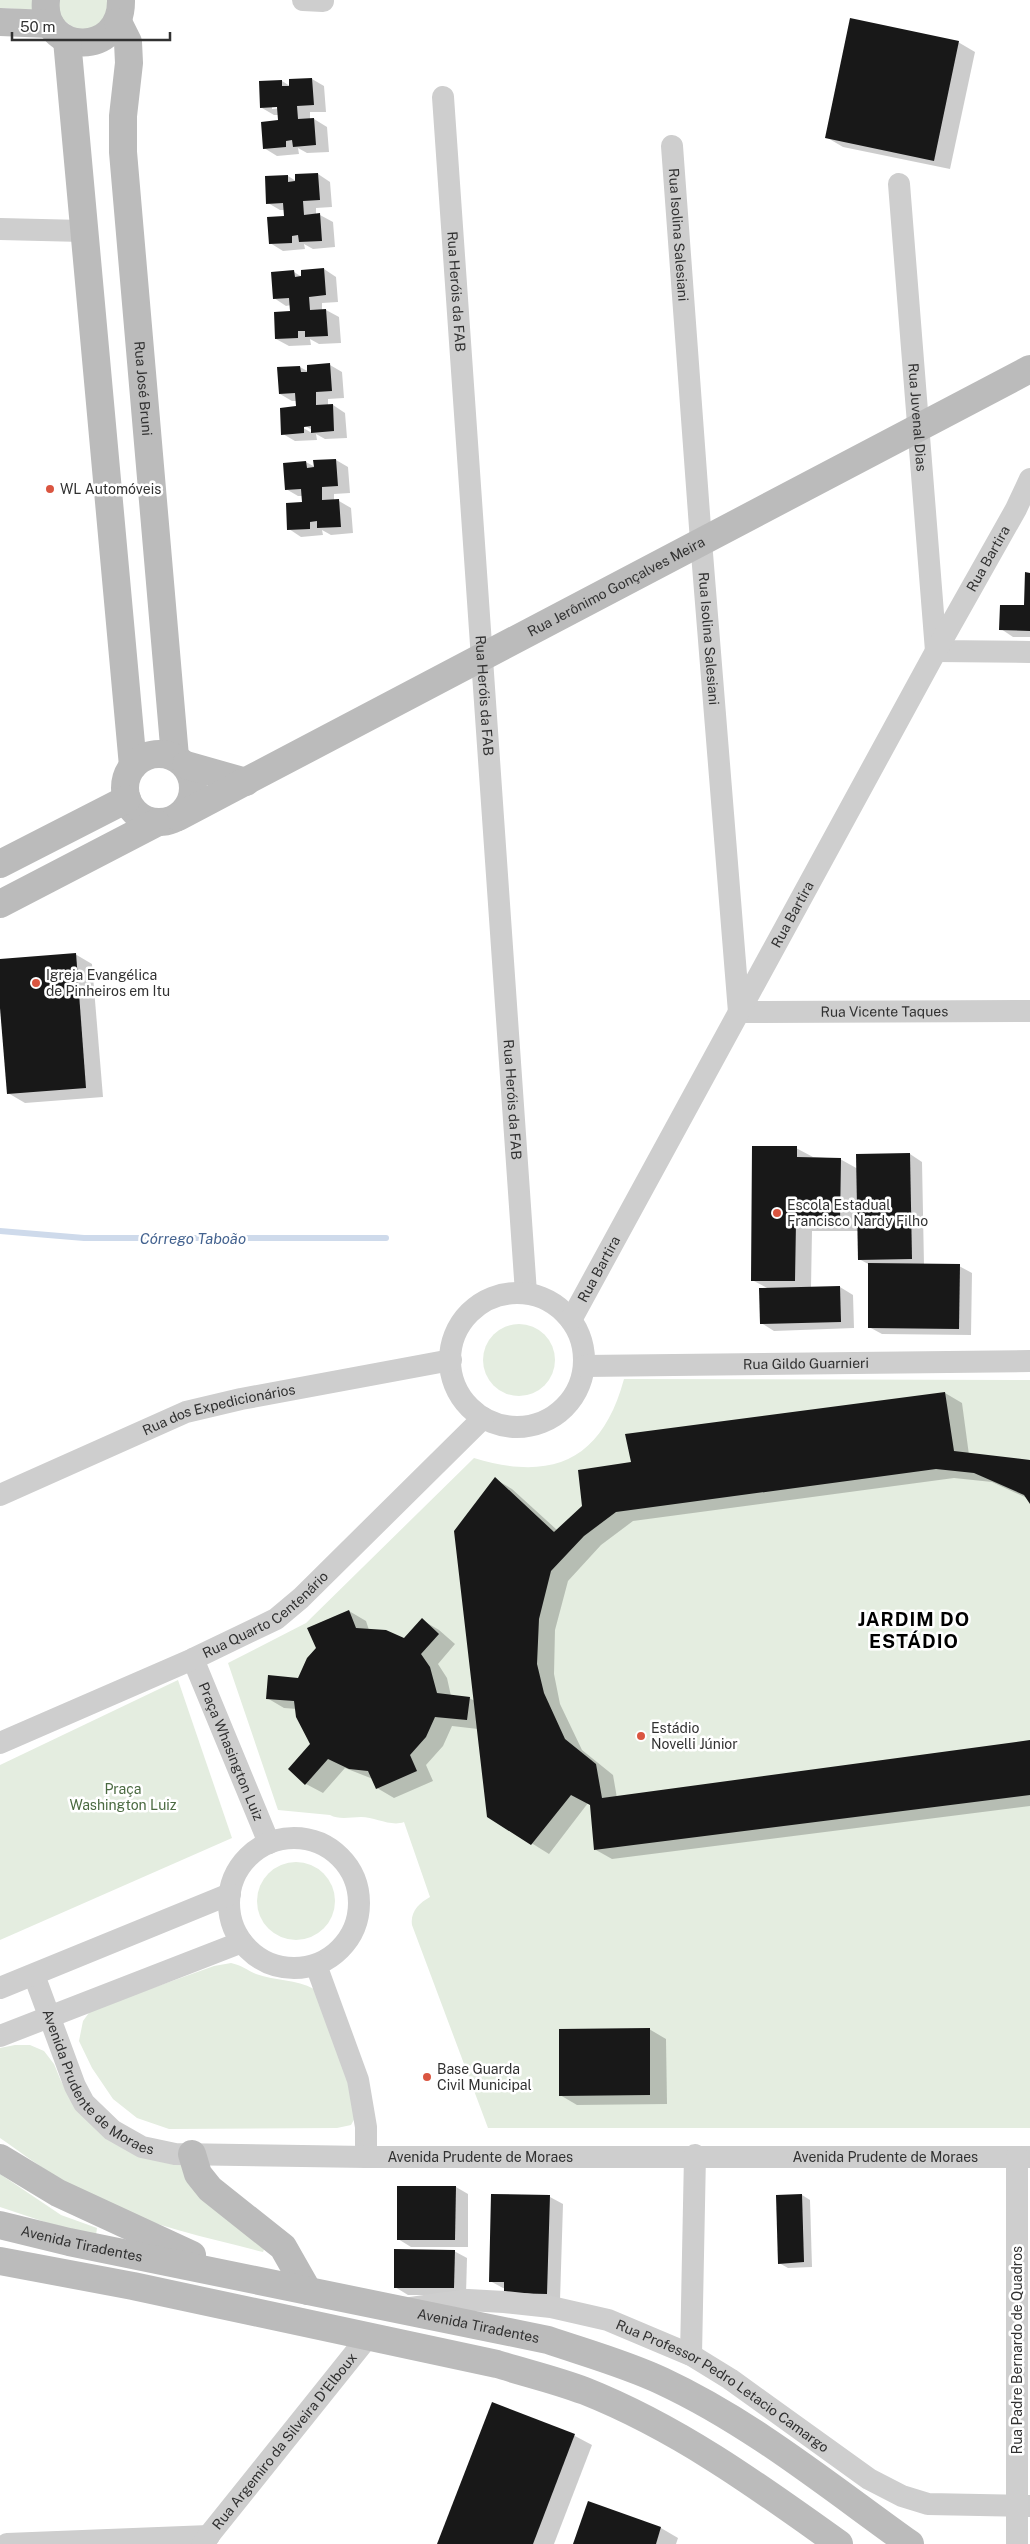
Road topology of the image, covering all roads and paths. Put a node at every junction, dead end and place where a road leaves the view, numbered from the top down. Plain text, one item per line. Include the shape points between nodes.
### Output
1 (119, 11) edge
2 (54, 21) edge
3 (0, 22) edge
4 (443, 97) dead end
5 (672, 146) dead end
6 (899, 184) dead end
7 (0, 229) edge
8 (83, 231) junction
9 (1030, 369) edge
10 (1030, 380) edge
11 (985, 392) junction
12 (918, 427) junction
13 (1030, 480) edge
14 (1030, 488) edge
15 (1016, 509) junction
16 (701, 541) junction
17 (936, 651) junction
18 (1030, 652) edge
19 (482, 656) junction
20 (180, 761) junction
21 (133, 766) junction
22 (246, 782) junction
23 (127, 799) junction
24 (167, 820) junction
25 (0, 864) edge
26 (0, 904) edge
27 (1030, 1011) edge
28 (739, 1012) junction
29 (526, 1294) junction
30 (571, 1320) junction
31 (451, 1360) junction
32 (1030, 1361) edge
33 (584, 1366) junction
34 (483, 1418) junction
35 (0, 1495) edge
36 (193, 1658) junction
37 (0, 1743) edge
38 (269, 1843) junction
39 (230, 1894) junction
40 (242, 1942) junction
41 (316, 1965) junction
42 (34, 1975) junction
43 (0, 1988) edge
44 (49, 2017) junction
45 (0, 2036) edge
46 (192, 2154) junction
47 (695, 2155) junction
48 (366, 2157) junction
49 (1023, 2157) edge
50 (0, 2158) edge
51 (0, 2225) edge
52 (0, 2261) edge
53 (248, 2278) junction
54 (308, 2291) junction
55 (402, 2309) junction
56 (367, 2338) junction
57 (691, 2355) junction
58 (1023, 2506) edge
59 (205, 2540) edge
60 (7, 2544) edge
61 (839, 2544) edge
62 (910, 2544) edge
63 (1016, 2544) edge

1 - 2 street via 109,34 82,44
1 - 20 street, Rua José Bruni via 128,42 129,63 123,152
2 - 3 street
2 - 8 street
4 - 19 street, Rua Heróis da FAB
5 - 16 street, Rua Isolina Salesiani
6 - 12 street, Rua Juvenal Dias
7 - 8 street
8 - 21 street
9 - 11 street, Rua Jerônimo Gonçalves Meira
10 - 11 street, Rua Jerônimo Gonçalves Meira
11 - 12 street, Rua Jerônimo Gonçalves Meira
12 - 16 street, Rua Jerônimo Gonçalves Meira
12 - 17 street, Rua Juvenal Dias
13 - 15 street, Rua Bartira
14 - 15 street, Rua Bartira
15 - 17 street, Rua Bartira
16 - 19 street, Rua Jerônimo Gonçalves Meira
16 - 28 street, Rua Isolina Salesiani
17 - 18 street
17 - 28 street, Rua Bartira
19 - 22 street, Rua Jerônimo Gonçalves Meira
19 - 29 street, Rua Heróis da FAB
20 - 21 street via 164,754 152,754
20 - 22 street
20 - 24 street via 192,776 192,799 186,810
21 - 23 street via 126,782
22 - 24 street, Rua Jerônimo Gonçalves Meira
23 - 24 street via 143,818
23 - 25 street
24 - 26 street, Rua Jerônimo Gonçalves Meira
27 - 28 street, Rua Vicente Taques
28 - 30 street, Rua Bartira
29 - 30 street via 551,1302
29 - 31 street via 494,1297 474,1310 458,1329
30 - 33 street via 584,1350
31 - 34 street via 459,1394
31 - 35 street, Rua dos Expedicionários via 186,1412
32 - 33 street, Rua Gildo Guarnieri
33 - 34 street via 580,1385 570,1402 539,1424 501,1426
34 - 36 street, Rua Quarto Centenário via 301,1598 276,1618
36 - 37 street, Rua Quarto Centenário
36 - 38 street, Praça Whasington Luiz
38 - 39 street via 250,1855 237,1873
38 - 41 street via 289,1838 316,1842 329,1848 344,1862 355,1880 359,1900 357,1920 348,1940 334,1955
39 - 40 street via 231,1919
39 - 42 street
40 - 41 street via 256,1956 275,1966 296,1968
40 - 44 street
41 - 48 street via 358,2080 365,2119
42 - 43 street
42 - 44 street, Avenida Prudente de Moraes
44 - 45 street
44 - 46 street, Avenida Prudente de Moraes via 75,2086 98,2118 142,2147
46 - 48 street, Avenida Prudente de Moraes
46 - 54 street via 198,2174 210,2189 283,2247
47 - 48 street, Avenida Prudente de Moraes
47 - 49 street, Avenida Prudente de Moraes
47 - 57 street
49 - 58 street, Rua Padre Bernardo de Quadros
50 - 53 street via 58,2193
51 - 53 street, Avenida Tiradentes via 33,2235
52 - 56 street via 133,2286
53 - 54 street, Avenida Tiradentes
54 - 55 street, Avenida Tiradentes
55 - 57 street, Rua Professor Pedro Letacio Camargo via 468,2300 552,2308 608,2320
55 - 62 street, Avenida Tiradentes via 548,2340 612,2360 661,2380 752,2432
56 - 59 street, Rua Argemiro da Silveira D'Elboux
56 - 61 street via 497,2364 553,2380 628,2410 744,2476
57 - 58 street, Rua Professor Pedro Letacio Camargo via 730,2379 869,2479 902,2496 928,2504
58 - 63 street, Rua Padre Bernardo de Quadros
59 - 60 street

